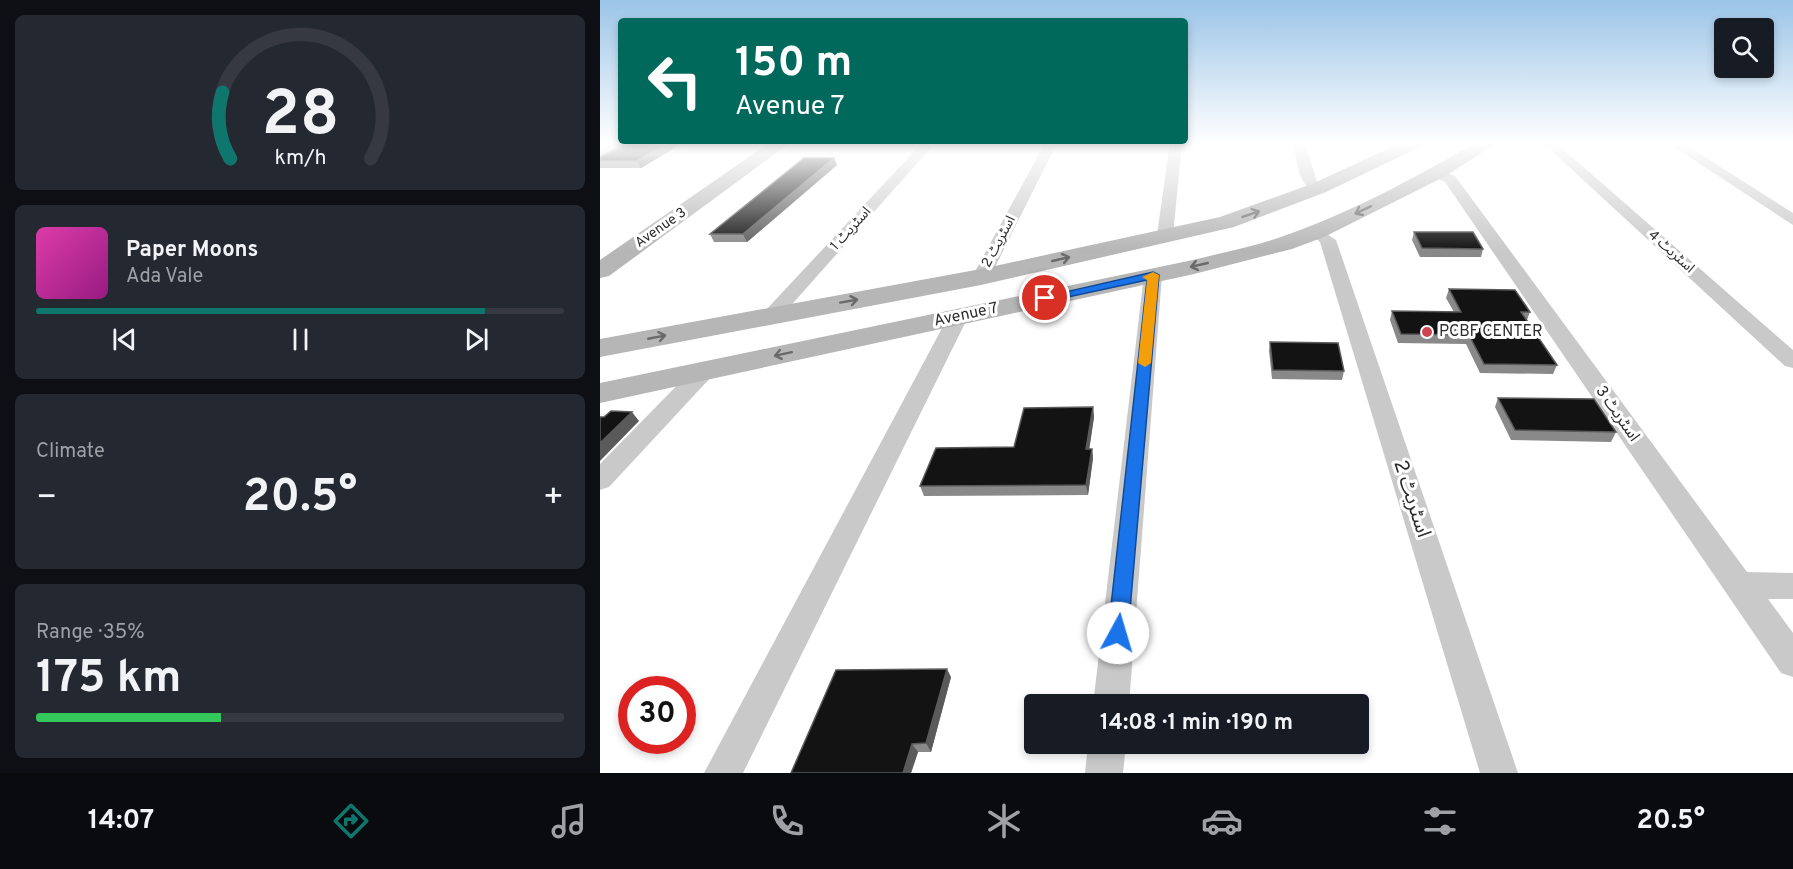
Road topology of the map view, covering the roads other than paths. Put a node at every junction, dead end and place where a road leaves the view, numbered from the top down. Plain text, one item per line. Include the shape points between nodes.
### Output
1 (709, 179) edge
2 (730, 179) edge
3 (896, 179) edge
4 (1032, 179) edge
5 (1172, 179) edge
6 (1310, 179) edge
7 (1339, 179) edge
8 (1423, 179) edge
9 (1450, 179) edge
10 (1589, 179) edge
11 (1730, 179) edge
12 (1320, 188) junction
13 (1793, 220) edge
14 (1316, 232) junction
15 (1165, 235) junction
16 (600, 253) edge
17 (600, 271) edge
18 (1153, 275) junction
19 (981, 277) junction
20 (772, 315) junction
21 (958, 317) junction
22 (600, 348) edge
23 (1793, 361) edge
24 (704, 371) junction
25 (600, 393) edge
26 (600, 480) edge
27 (1739, 585) junction
28 (1793, 586) edge
29 (1793, 661) edge
30 (1112, 694) edge
31 (1106, 754) edge
32 (723, 773) edge
33 (1104, 773) edge
34 (1499, 773) edge

1 - 16 main road, Avenue 3
2 - 17 main road, Avenue 3
3 - 20 street, اسٹریٹ 1
4 - 19 street, اسٹریٹ 2
5 - 15 street
6 - 12 street
7 - 12 main road, Avenue 7
8 -> 14 main road, Avenue 7
9 - 27 street, اسٹریٹ 3
10 - 23 street, اسٹریٹ 4
11 - 13 street
15 -> 12 main road, Avenue 7 via 1256,213
14 -> 18 main road, Avenue 7 via 1250,253
14 - 34 street, اسٹریٹ 2 via 1328,240
19 -> 15 main road, Avenue 7
18 - 21 main road, Avenue 7
18 - 30 street
20 -> 19 main road, Avenue 7
22 -> 20 main road, Avenue 7
21 -> 24 main road, Avenue 7
21 - 32 street
24 - 25 main road, Avenue 7
24 - 26 street
27 - 28 street
27 - 29 street, اسٹریٹ 3
31 - 33 street

